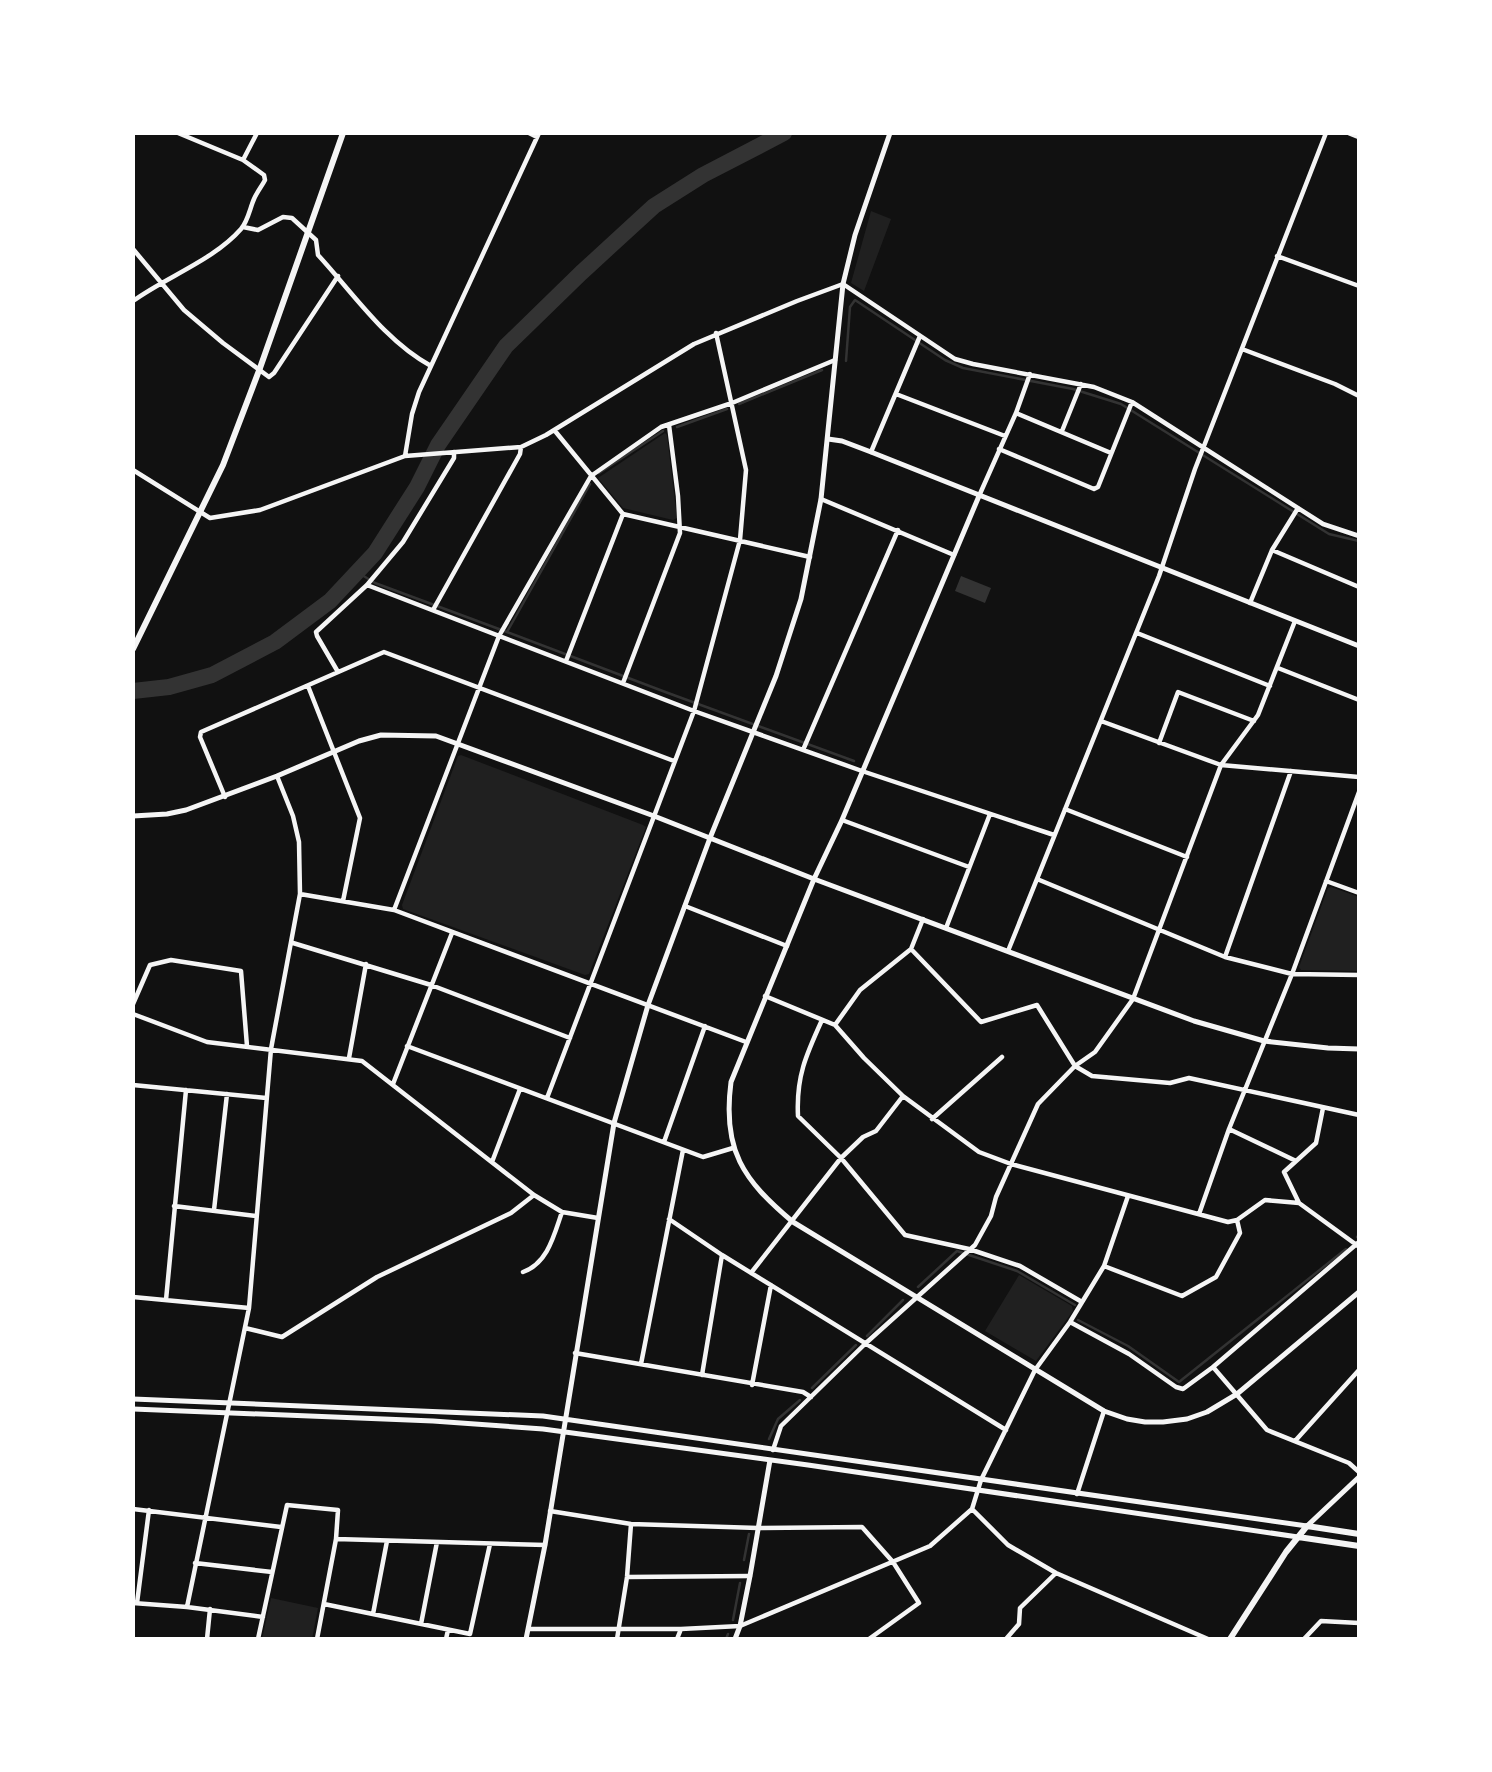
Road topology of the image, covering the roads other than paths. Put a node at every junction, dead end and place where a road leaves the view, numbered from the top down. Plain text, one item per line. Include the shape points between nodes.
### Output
1 (178, 133) edge
2 (257, 133) edge
3 (343, 133) edge
4 (529, 133) edge
5 (890, 133) edge
6 (1326, 133) edge
7 (1349, 133) edge
8 (538, 135) edge
9 (1359, 137) edge
10 (243, 160) junction
11 (243, 227) junction
12 (308, 232) junction
13 (133, 249) edge
14 (1277, 256) junction
15 (338, 276) junction
16 (160, 282) junction
17 (843, 284) junction
18 (1359, 286) edge
19 (133, 301) edge
20 (716, 333) junction
21 (920, 336) junction
22 (1242, 349) junction
23 (835, 360) junction
24 (431, 366) junction
25 (260, 368) junction
26 (1030, 374) junction
27 (1081, 384) junction
28 (896, 394) junction
29 (1359, 396) edge
30 (1132, 402) junction
31 (732, 403) junction
32 (1016, 413) junction
33 (669, 425) junction
34 (554, 430) junction
35 (1062, 431) junction
36 (1005, 436) junction
37 (828, 439) junction
38 (521, 447) junction
39 (1203, 448) junction
40 (999, 449) junction
41 (454, 452) junction
42 (871, 452) junction
43 (1111, 453) junction
44 (405, 456) junction
45 (133, 470) edge
46 (591, 476) junction
47 (979, 496) junction
48 (821, 499) junction
49 (1298, 508) junction
50 (623, 513) junction
51 (201, 514) junction
52 (681, 527) junction
53 (898, 530) junction
54 (1359, 536) edge
55 (740, 540) junction
56 (1272, 550) junction
57 (954, 555) junction
58 (811, 557) junction
59 (1162, 569) junction
60 (367, 584) junction
61 (1359, 587) edge
62 (1250, 603) junction
63 (433, 610) junction
64 (1296, 621) junction
65 (1137, 633) junction
66 (499, 636) junction
67 (1359, 646) edge
68 (133, 649) edge
69 (566, 661) junction
70 (1278, 668) junction
71 (338, 672) junction
72 (623, 683) junction
73 (308, 686) junction
74 (1270, 687) junction
75 (479, 688) junction
76 (1359, 700) edge
77 (694, 711) junction
78 (1101, 721) junction
79 (1254, 721) junction
80 (754, 732) junction
81 (458, 743) junction
82 (1159, 743) junction
83 (803, 750) junction
84 (334, 751) junction
85 (674, 761) junction
86 (1221, 765) junction
87 (862, 771) junction
88 (1291, 771) junction
89 (277, 776) junction
90 (1359, 778) edge
91 (1359, 792) edge
92 (225, 797) junction
93 (1353, 808) junction
94 (1065, 809) junction
95 (1359, 812) edge
96 (990, 814) junction
97 (133, 816) edge
98 (654, 816) junction
99 (842, 820) junction
100 (1054, 835) junction
101 (710, 838) junction
102 (1186, 858) junction
103 (969, 867) junction
104 (814, 879) junction
105 (1037, 879) junction
106 (1326, 881) junction
107 (300, 894) junction
108 (1359, 894) edge
109 (344, 901) junction
110 (685, 906) junction
111 (394, 910) junction
112 (924, 919) junction
113 (946, 928) junction
114 (1160, 931) junction
115 (452, 933) junction
116 (292, 943) junction
117 (787, 946) junction
118 (911, 949) junction
119 (1008, 951) junction
120 (1225, 957) junction
121 (366, 964) junction
122 (1292, 974) junction
123 (1359, 975) edge
124 (591, 983) junction
125 (431, 985) junction
126 (765, 996) junction
127 (1133, 999) junction
128 (133, 1004) edge
129 (648, 1004) junction
130 (133, 1014) edge
131 (822, 1020) junction
132 (835, 1025) junction
133 (705, 1026) junction
134 (570, 1038) junction
135 (1265, 1041) junction
136 (746, 1042) junction
137 (247, 1045) junction
138 (407, 1046) junction
139 (271, 1049) junction
140 (1359, 1049) edge
141 (1002, 1057) dead end
142 (349, 1058) junction
143 (1075, 1066) junction
144 (393, 1084) junction
145 (133, 1085) edge
146 (520, 1089) junction
147 (186, 1090) junction
148 (1243, 1091) junction
149 (227, 1094) junction
150 (903, 1096) junction
151 (266, 1098) junction
152 (547, 1098) junction
153 (1323, 1108) junction
154 (1359, 1115) edge
155 (932, 1119) junction
156 (614, 1123) junction
157 (1229, 1129) junction
158 (664, 1142) junction
159 (733, 1148) junction
160 (683, 1150) junction
161 (841, 1158) junction
162 (1294, 1160) junction
163 (492, 1162) junction
164 (1011, 1164) junction
165 (534, 1195) junction
166 (1128, 1196) junction
167 (1299, 1203) junction
168 (174, 1206) junction
169 (214, 1210) junction
170 (562, 1212) junction
171 (1199, 1214) junction
172 (256, 1216) junction
173 (598, 1218) junction
174 (669, 1219) junction
175 (1237, 1220) junction
176 (793, 1222) junction
177 (1358, 1245) edge
178 (969, 1249) junction
179 (722, 1255) junction
180 (1104, 1266) junction
181 (523, 1272) dead end
182 (751, 1273) junction
183 (771, 1285) junction
184 (1359, 1292) edge
185 (133, 1297) edge
186 (918, 1297) junction
187 (166, 1300) junction
188 (1082, 1301) junction
189 (249, 1308) junction
190 (1070, 1322) junction
191 (245, 1328) junction
192 (866, 1343) junction
193 (575, 1353) junction
194 (641, 1364) junction
195 (1213, 1367) junction
196 (1035, 1370) junction
197 (1359, 1370) edge
198 (702, 1376) junction
199 (752, 1385) junction
200 (1237, 1394) junction
201 (811, 1397) junction
202 (133, 1399) edge
203 (229, 1402) junction
204 (133, 1409) edge
205 (1104, 1411) junction
206 (227, 1413) junction
207 (565, 1419) junction
208 (1006, 1430) junction
209 (563, 1431) junction
210 (1295, 1441) junction
211 (773, 1450) junction
212 (770, 1460) junction
213 (1359, 1474) edge
214 (981, 1480) junction
215 (978, 1490) junction
216 (1077, 1494) junction
217 (972, 1508) junction
218 (133, 1509) edge
219 (149, 1510) junction
220 (550, 1511) junction
221 (204, 1518) junction
222 (631, 1524) junction
223 (1307, 1526) junction
224 (282, 1527) junction
225 (758, 1528) junction
226 (1359, 1534) edge
227 (1298, 1537) junction
228 (336, 1539) junction
229 (387, 1541) junction
230 (437, 1542) junction
231 (490, 1544) junction
232 (545, 1545) junction
233 (1359, 1546) edge
234 (893, 1562) junction
235 (195, 1563) junction
236 (272, 1572) junction
237 (1056, 1573) junction
238 (750, 1576) junction
239 (627, 1577) junction
240 (135, 1603) edge
241 (324, 1604) junction
242 (187, 1606) junction
243 (210, 1609) junction
244 (373, 1614) junction
245 (262, 1617) junction
246 (1359, 1623) edge
247 (421, 1624) junction
248 (740, 1626) junction
249 (529, 1629) junction
250 (681, 1629) junction
251 (448, 1630) junction
252 (620, 1630) junction
253 (879, 1636) edge
254 (207, 1639) edge
255 (258, 1639) edge
256 (317, 1639) edge
257 (446, 1639) edge
258 (526, 1639) edge
259 (617, 1639) edge
260 (677, 1639) edge
261 (735, 1639) edge
262 (869, 1639) edge
263 (1006, 1639) edge
264 (1208, 1639) edge
265 (1230, 1639) edge
266 (1304, 1639) edge

1 - 10 street
2 - 10 street
3 - 12 main road
4 - 8 street
5 - 17 street
6 - 14 street
7 - 9 street
8 - 24 street
10 - 11 street via 265,180
11 - 12 street via 258,230 283,217 292,218
11 - 16 street via 221,246
12 - 15 street via 316,240 318,255
12 - 25 main road
13 - 16 street
14 - 18 street
14 - 22 street
15 - 24 street via 385,330
15 - 25 street via 274,373 269,377
16 - 19 street
16 - 25 street via 223,343
17 - 20 street
17 - 21 street
17 - 23 street
20 - 31 street
20 - 34 street
21 - 26 street via 955,359
21 - 28 street
22 - 29 street
22 - 39 street
23 - 31 street
23 - 37 street
24 - 44 street via 412,414
25 - 51 main road
26 - 27 street
26 - 32 street
27 - 30 street
27 - 35 street
28 - 36 street
28 - 42 street
30 - 39 street
30 - 43 street
31 - 33 street
31 - 55 street via 746,470
32 - 35 street
32 - 36 street
33 - 46 street
33 - 52 street
34 - 38 street
34 - 46 street
35 - 43 street
36 - 40 street
37 - 42 street
37 - 48 street
38 - 41 street
38 - 63 street
39 - 49 street
39 - 59 street
40 - 43 street via 1094,489
40 - 47 street
41 - 44 street
41 - 60 street via 403,542
42 - 47 street
44 - 51 street via 260,510 210,518
45 - 51 street
46 - 50 street
46 - 66 street
47 - 57 street
47 - 59 street
48 - 53 street
48 - 58 street
49 - 54 street via 1330,528
49 - 56 street
50 - 52 street
50 - 69 street
51 - 68 main road
52 - 55 street
52 - 72 street
53 - 57 street
53 - 83 street
55 - 58 street
55 - 77 street
56 - 61 street
56 - 62 street
57 - 87 street
58 - 80 street via 780,665
59 - 62 street
59 - 65 street
60 - 63 street
60 - 71 street via 316,632
62 - 64 street
63 - 66 street
64 - 67 street
64 - 70 street
65 - 74 street
65 - 78 street
66 - 69 street
66 - 75 street
69 - 72 street
70 - 74 street
70 - 76 street
71 - 73 street
71 - 75 street via 384,652
72 - 77 street
73 - 84 street
73 - 92 street via 201,732
74 - 79 street
75 - 81 street
75 - 85 street
77 - 80 street
77 - 85 street
78 - 82 street
78 - 94 street
79 - 82 street via 1178,692
79 - 86 street
80 - 83 street
80 - 101 street
81 - 84 street via 436,736 381,735
81 - 98 street
81 - 111 street
82 - 86 street
83 - 87 street
84 - 89 street
84 - 109 street via 360,818
85 - 98 street
86 - 88 street
86 - 102 street
87 - 96 street
87 - 99 street
88 - 90 street
88 - 120 street
89 - 92 street
89 - 107 street via 299,842
91 - 93 street
92 - 97 street via 177,812
93 - 95 street
93 - 106 street
94 - 100 street
94 - 102 street
96 - 100 street
96 - 103 street
98 - 101 street
98 - 124 street
99 - 103 street
99 - 104 street
100 - 105 street
101 - 104 street
101 - 110 street
102 - 114 street
103 - 113 street
104 - 112 street
104 - 117 street
105 - 114 street
105 - 119 street
106 - 108 street
106 - 122 street
107 - 109 street
107 - 116 street
109 - 111 street
110 - 117 street
110 - 129 street
111 - 115 street
112 - 113 street
112 - 118 street
113 - 119 street
114 - 120 street
114 - 127 street
115 - 124 street
115 - 125 street
116 - 121 street
116 - 139 street
117 - 126 street
118 - 132 street via 860,990
118 - 143 street via 981,1022 1037,1005
119 - 127 street
120 - 122 street
121 - 125 street
121 - 142 street
122 - 123 street
122 - 135 street
124 - 129 street
124 - 134 street
125 - 134 street
125 - 138 street
126 - 131 street
126 - 136 street
127 - 135 street
127 - 143 street via 1094,1052
128 - 137 street via 150,965 171,960 241,971
129 - 133 street
129 - 156 street
130 - 137 street via 207,1042
131 - 132 street
131 - 161 street via 802,1067 798,1116
132 - 150 street
133 - 136 street
133 - 158 street
134 - 152 street
135 - 140 street
135 - 148 street
136 - 159 street via 727,1107
137 - 139 street
138 - 144 street
138 - 146 street
139 - 142 street
139 - 151 street
141 - 155 street
142 - 144 street via 362,1061
143 - 148 street via 1092,1076 1170,1083 1189,1078
143 - 164 street via 1038,1104
144 - 163 street
145 - 147 street
146 - 152 street
146 - 163 street
147 - 149 street
147 - 168 street
148 - 153 street
148 - 157 street
149 - 151 street
149 - 169 street
150 - 155 street
150 - 161 street via 876,1131
151 - 172 street
152 - 156 street
153 - 154 street
153 - 162 street via 1316,1143
155 - 164 street via 979,1152
156 - 158 street
156 - 173 street
157 - 162 street
157 - 171 street
158 - 160 street
159 - 160 street via 703,1157
159 - 176 street via 763,1197
160 - 174 street
161 - 176 street
161 - 178 street via 905,1235
162 - 167 street via 1284,1172
163 - 165 street
164 - 166 street
164 - 178 street via 991,1216
165 - 170 street
165 - 191 street via 511,1213 377,1276 282,1337
166 - 171 street
166 - 180 street
167 - 175 street via 1265,1200
167 - 177 street
168 - 169 street
168 - 187 street
169 - 172 street
170 - 173 street
170 - 181 street via 549,1248 536,1267
171 - 175 street
172 - 189 street
173 - 193 street
174 - 179 street
174 - 194 street
175 - 180 street via 1240,1233 1216,1277 1182,1296
176 - 182 street
176 - 186 street
177 - 195 street
178 - 186 street
178 - 188 street via 1020,1266
179 - 182 street
179 - 198 street
180 - 188 street
182 - 183 street
183 - 192 street
183 - 199 street
184 - 200 street
185 - 187 street
186 - 192 street
186 - 196 street
187 - 189 street
188 - 190 street
189 - 191 street
190 - 195 street via 1129,1353 1180,1389
190 - 196 street
191 - 203 street
192 - 201 street
192 - 208 street
193 - 194 street
193 - 207 street
194 - 198 street
195 - 200 street
196 - 205 street
196 - 208 street
197 - 210 street
198 - 199 street
199 - 201 street
200 - 205 street via 1207,1412 1176,1421 1136,1420
200 - 210 street via 1267,1430
201 - 211 street via 781,1426
202 - 203 street
203 - 206 street
203 - 207 street
204 - 206 street
205 - 216 street
206 - 209 street
206 - 221 street
207 - 209 street
207 - 211 street
208 - 214 street
209 - 212 street
209 - 220 street
210 - 213 street via 1349,1463
211 - 214 street
212 - 215 street
212 - 225 street
213 - 223 street
214 - 215 street
214 - 216 street
215 - 217 street
215 - 227 street
216 - 223 street
217 - 234 street via 930,1546
217 - 237 street via 1008,1545
218 - 219 street
219 - 221 street
219 - 240 street
220 - 222 street
220 - 232 street
221 - 224 street
221 - 235 street
222 - 225 street
222 - 239 street
223 - 226 main road
223 - 227 main road
224 - 228 street via 286,1505 338,1510
224 - 236 street
225 - 234 street via 862,1527
225 - 238 street
227 - 233 main road
227 - 265 main road
228 - 229 street
228 - 241 street
229 - 230 street
229 - 244 street
230 - 231 street
230 - 247 street
231 - 232 street
231 - 251 street via 470,1634
232 - 249 street
234 - 248 street
234 - 253 street via 919,1604
235 - 236 street
235 - 242 street
236 - 245 street
237 - 263 street via 1020,1608 1019,1624
237 - 264 street
238 - 239 street
238 - 248 street
239 - 252 street
240 - 242 street
241 - 244 street
241 - 256 street
242 - 243 street
243 - 245 street
243 - 254 street
244 - 247 street
245 - 255 street
246 - 266 street via 1321,1620
247 - 251 street
248 - 250 street
248 - 261 street
249 - 252 street
249 - 258 street
250 - 252 street
250 - 260 street
251 - 257 street
252 - 259 street
253 - 262 street

